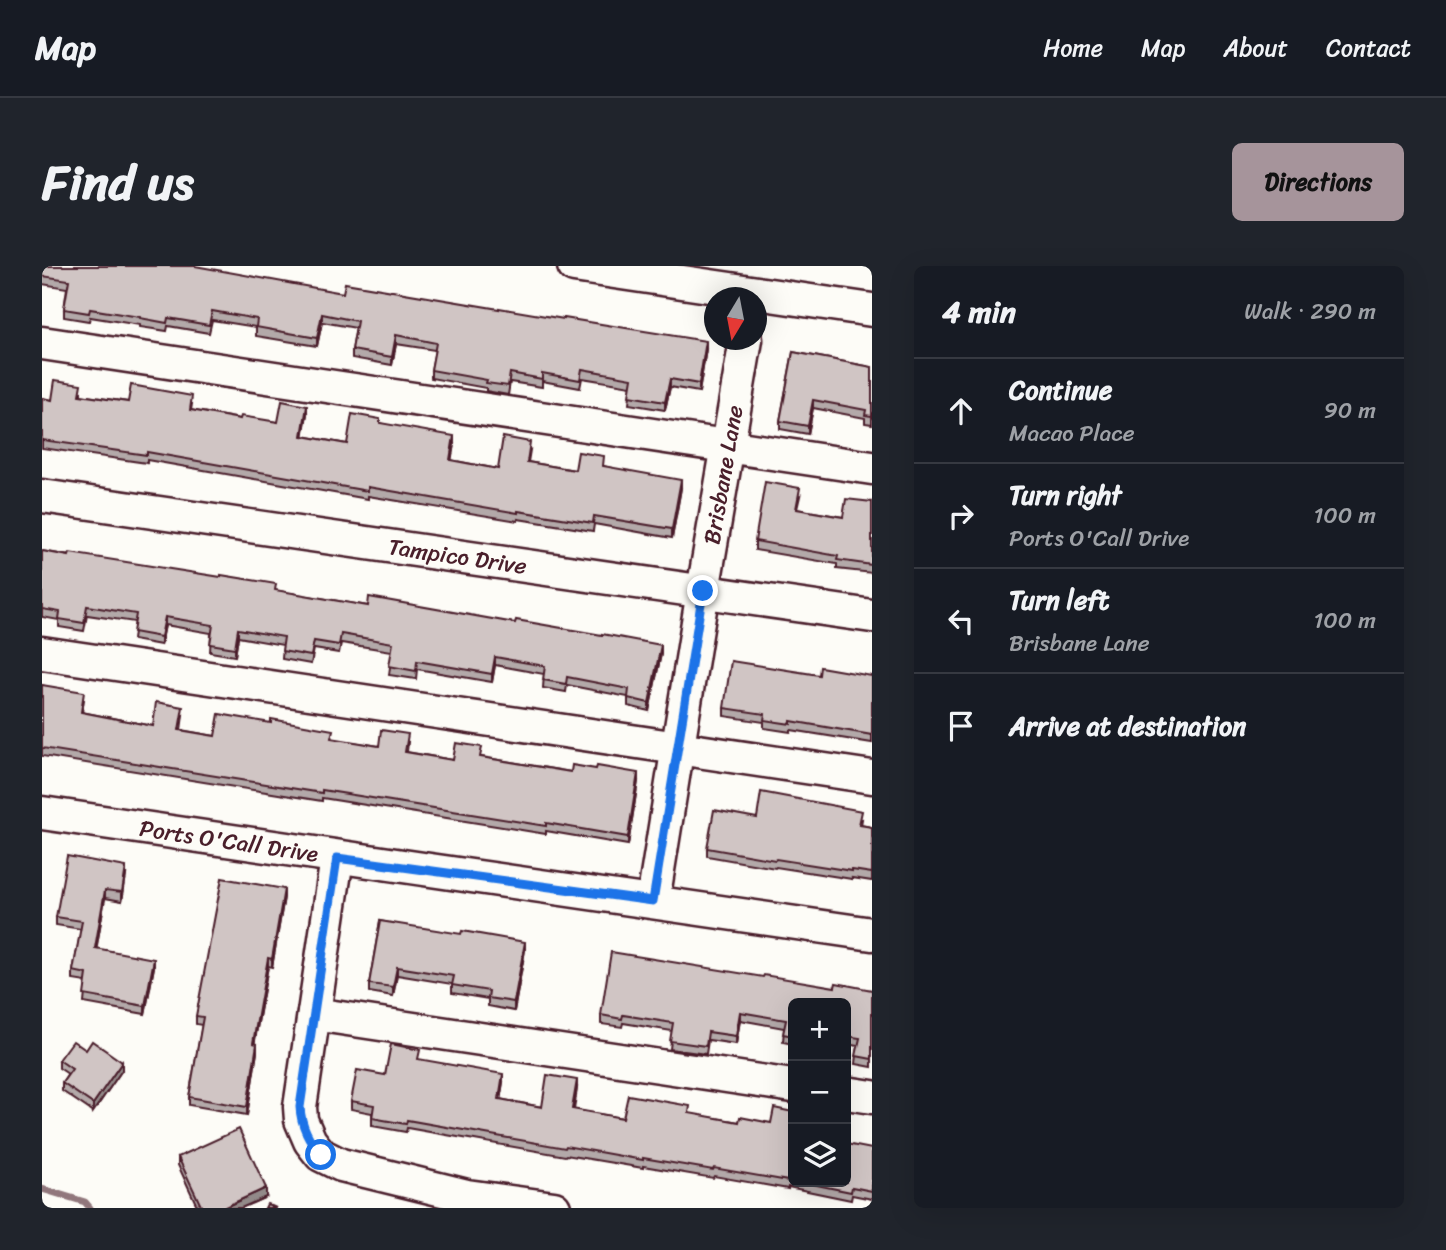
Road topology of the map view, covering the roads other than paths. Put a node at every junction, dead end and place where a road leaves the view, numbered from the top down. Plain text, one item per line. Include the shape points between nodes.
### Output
1 (574, 266) edge
2 (755, 285) edge
3 (872, 310) edge
4 (42, 343) edge
5 (744, 350) edge
6 (727, 447) junction
7 (872, 468) edge
8 (42, 496) edge
9 (703, 591) junction
10 (872, 616) edge
11 (42, 653) edge
12 (677, 749) junction
13 (872, 777) edge
14 (42, 813) edge
15 (337, 858) junction
16 (653, 901) junction
17 (872, 934) edge
18 (314, 1014) junction
19 (788, 1085) edge
20 (851, 1094) edge
21 (872, 1097) edge
22 (466, 1202) edge
23 (554, 1208) edge

1 - 2 street
2 - 3 street
4 - 6 street
5 - 6 street, Brisbane Lane
6 - 7 street
6 - 9 street, Brisbane Lane
8 - 9 street, Tampico Drive
9 - 10 street, Tampico Drive
9 - 12 street, Brisbane Lane
11 - 12 street
12 - 13 street
12 - 16 street, Brisbane Lane
14 - 15 street, Ports O'Call Drive
15 - 16 street, Ports O'Call Drive
15 - 18 street
16 - 17 street, Ports O'Call Drive
18 - 19 street
18 - 22 street via 300,1107 310,1141 321,1155
20 - 21 street
22 - 23 street

